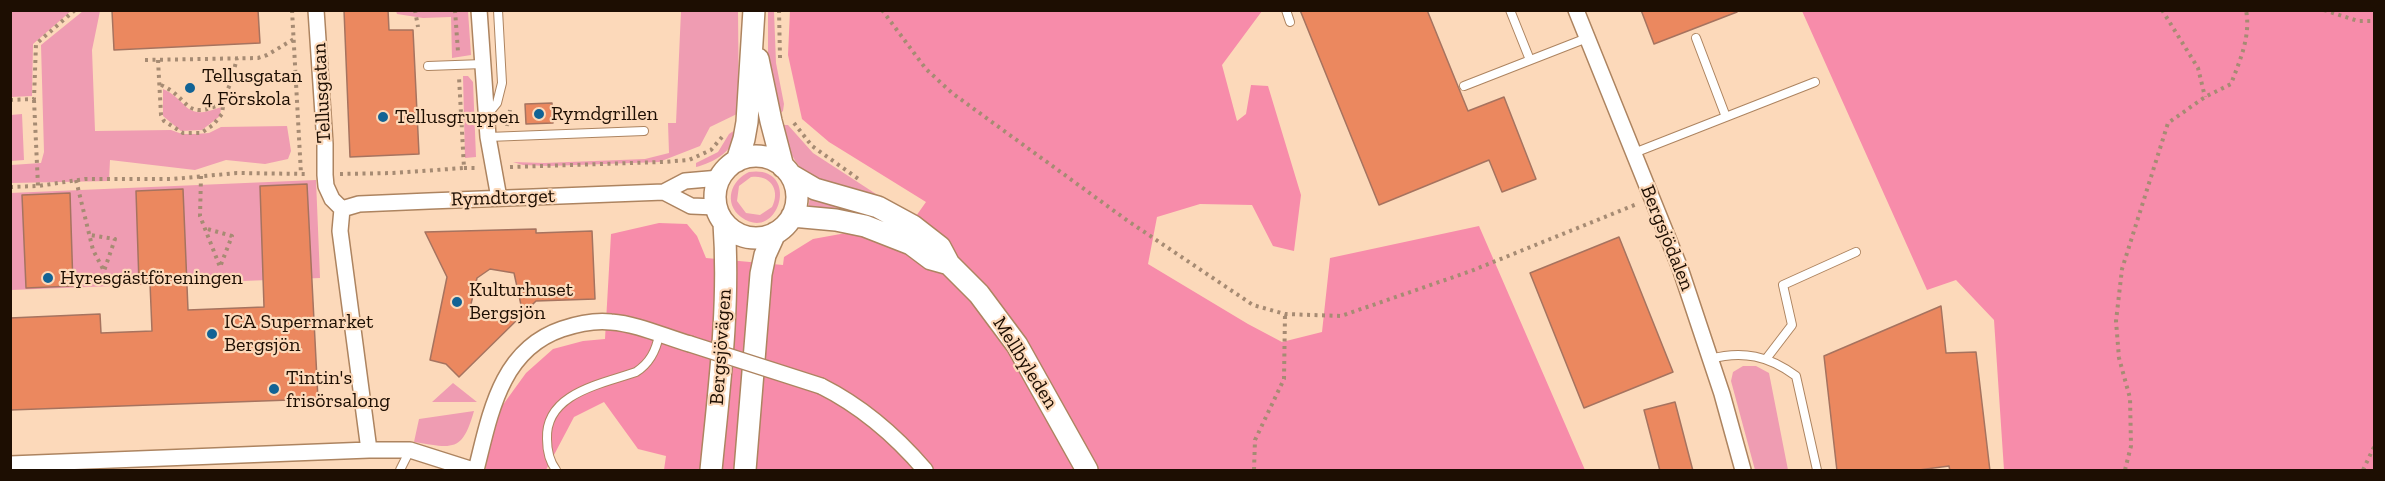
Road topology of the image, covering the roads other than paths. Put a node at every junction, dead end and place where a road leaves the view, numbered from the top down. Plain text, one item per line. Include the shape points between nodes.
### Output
1 (316, 10) edge
2 (479, 10) edge
3 (498, 10) edge
4 (1286, 10) edge
5 (1510, 10) edge
6 (1576, 10) edge
7 (754, 19) edge
8 (1290, 22) dead end
9 (1587, 38) junction
10 (1696, 38) dead end
11 (1530, 60) junction
12 (483, 64) junction
13 (428, 66) dead end
14 (1815, 82) dead end
15 (1464, 86) dead end
16 (487, 115) junction
17 (1726, 117) junction
18 (644, 131) dead end
19 (488, 137) junction
20 (1634, 153) junction
21 (737, 161) junction
22 (787, 171) junction
23 (720, 178) junction
24 (664, 192) junction
25 (499, 198) junction
26 (342, 209) junction
27 (720, 215) junction
28 (792, 216) junction
29 (775, 233) junction
30 (1856, 252) dead end
31 (949, 264) junction
32 (659, 335) junction
33 (1710, 358) junction
34 (1767, 358) junction
35 (369, 450) junction
36 (410, 450) junction
37 (10, 464) edge
38 (400, 471) edge
39 (475, 471) edge
40 (556, 471) edge
41 (711, 471) edge
42 (745, 471) edge
43 (926, 471) edge
44 (1087, 471) edge
45 (1743, 471) edge
46 (1817, 471) edge

1 - 26 street, Tellusgatan via 326,186
2 - 12 street
3 - 16 lane via 502,84 497,102
4 - 8 lane
5 - 11 lane
6 - 9 street, Bergsjödalen
7 - 21 main road via 747,122
7 - 22 main road via 771,121
9 - 11 lane
9 - 20 street, Bergsjödalen
10 - 17 lane
11 - 15 lane
12 - 13 lane
12 - 16 street
14 - 17 lane
16 - 19 street
17 - 20 lane
18 - 19 lane
19 - 25 street
20 - 33 street, Bergsjödalen via 1680,268
21 - 22 main road via 761,157 773,160
21 - 23 main road
22 - 28 main road via 797,196
22 - 31 main road, Mellbyleden via 815,189 878,207 904,220 940,247
23 - 24 street, Rymdtorget via 685,181
23 - 27 main road, Bergsjövägen via 715,192
24 - 25 street, Rymdtorget
24 - 27 street, Rymdtorget
25 - 26 street, Rymdtorget via 359,204
26 - 35 street via 340,231
27 - 29 main road via 745,237
27 - 41 main road, Bergsjövägen via 726,255 725,316
28 - 29 main road, Bergsjövägen
28 - 31 main road, Mellbyleden via 866,226
29 - 42 main road, Bergsjövägen via 761,274
30 - 34 lane via 1782,285 1792,325
31 - 44 main road, Mellbyleden via 979,294 1017,345
32 - 39 street via 610,321 551,333 535,342 506,374
32 - 40 lane via 645,367 563,401 546,431
32 - 43 street, bridge via 821,386 848,399 902,443
33 - 34 lane via 1730,353
33 - 45 street, Bergsjödalen
34 - 46 lane via 1797,376
35 - 36 street
35 - 37 street
36 - 38 lane
36 - 39 street

